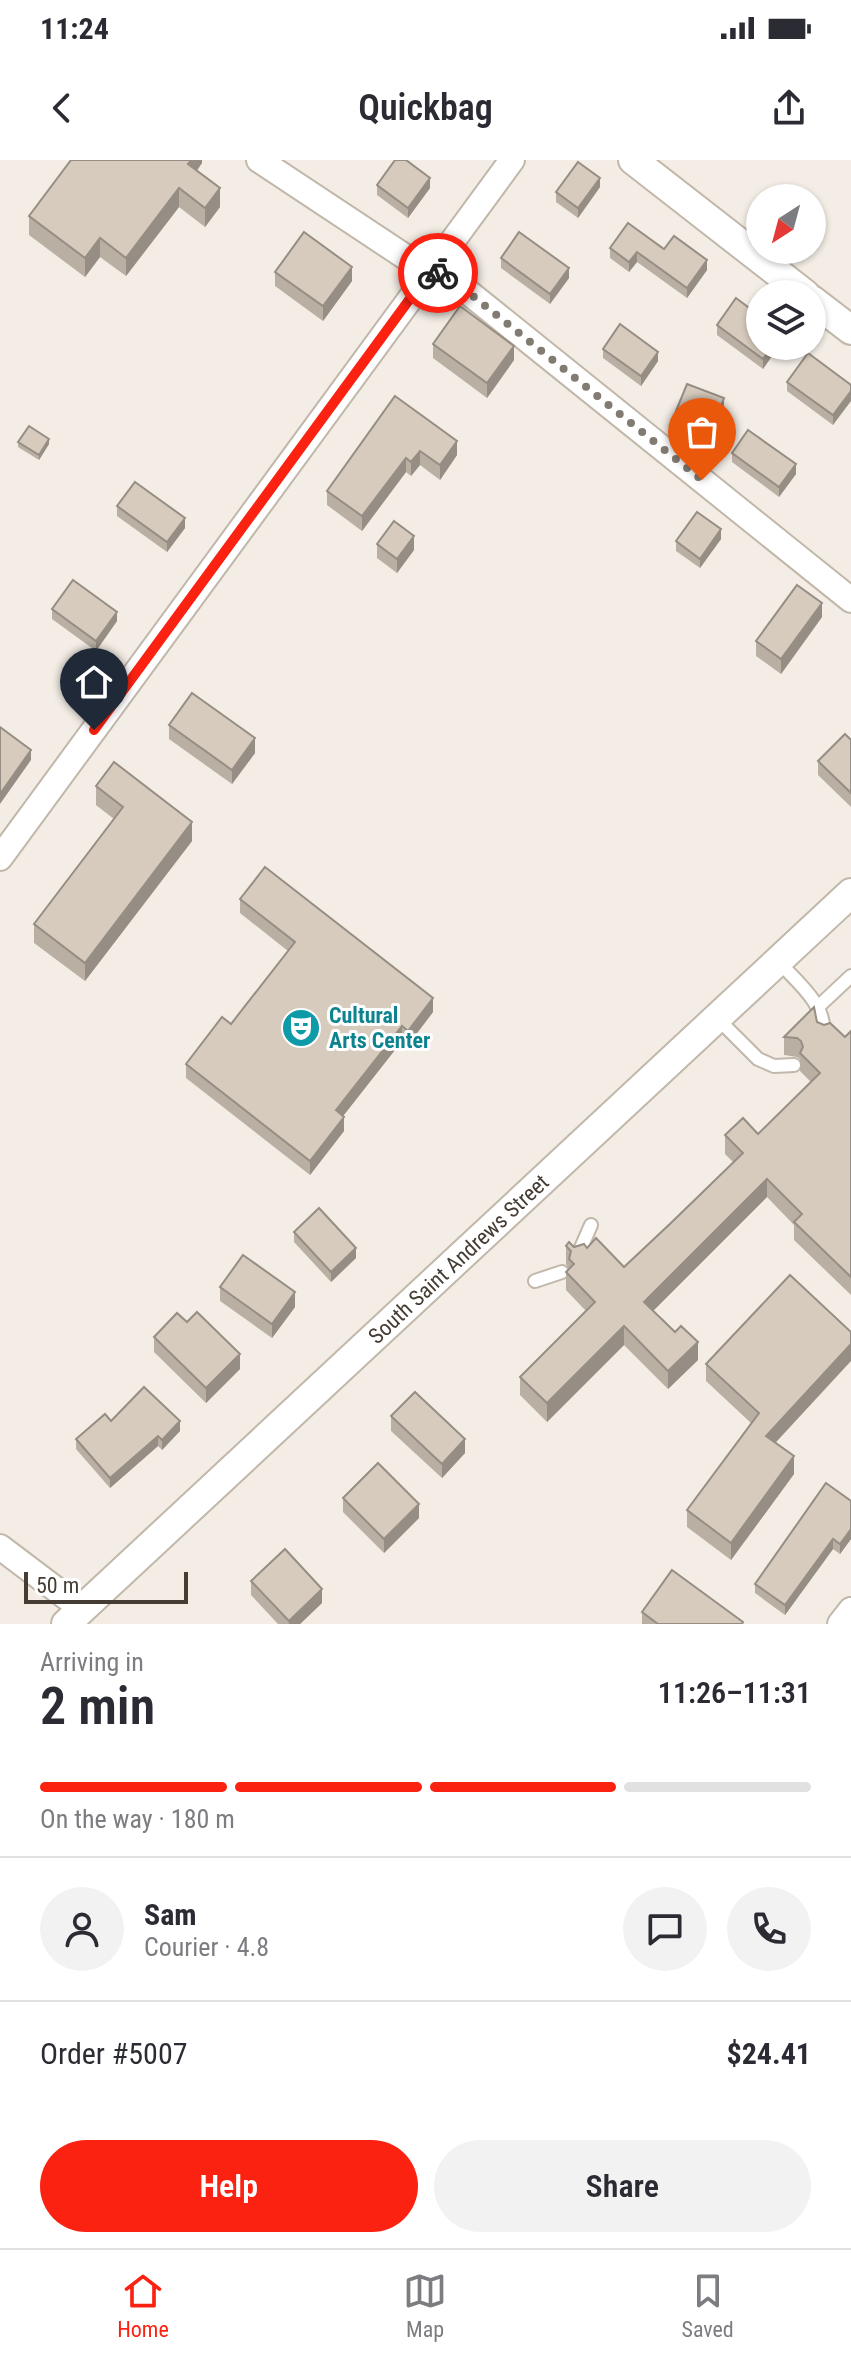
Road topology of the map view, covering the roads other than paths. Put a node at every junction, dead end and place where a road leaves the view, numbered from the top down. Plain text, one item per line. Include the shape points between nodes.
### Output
1 (259, 160) edge
2 (512, 160) edge
3 (633, 160) edge
4 (431, 270) junction
5 (787, 280) edge
6 (826, 311) edge
7 (851, 330) edge
8 (851, 600) edge
9 (0, 858) edge
10 (851, 893) edge
11 (778, 961) junction
12 (851, 976) edge
13 (819, 1006) junction
14 (717, 1018) junction
15 (824, 1035) edge
16 (794, 1065) dead end
17 (591, 1225) dead end
18 (577, 1257) edge
19 (562, 1272) dead end
20 (535, 1281) dead end
21 (0, 1547) edge
22 (851, 1610) edge
23 (74, 1617) edge
24 (840, 1624) edge

1 - 4 street
2 - 4 street
3 - 5 street
4 - 8 street via 453,280
4 - 9 street
6 - 7 street
10 - 11 street, South Saint Andrews Street
11 - 13 lane
11 - 14 street, South Saint Andrews Street
12 - 13 lane
13 - 15 lane
14 - 16 lane via 758,1059 774,1066
14 - 23 street, South Saint Andrews Street
17 - 18 lane
19 - 20 lane
21 - 23 street
22 - 24 street

